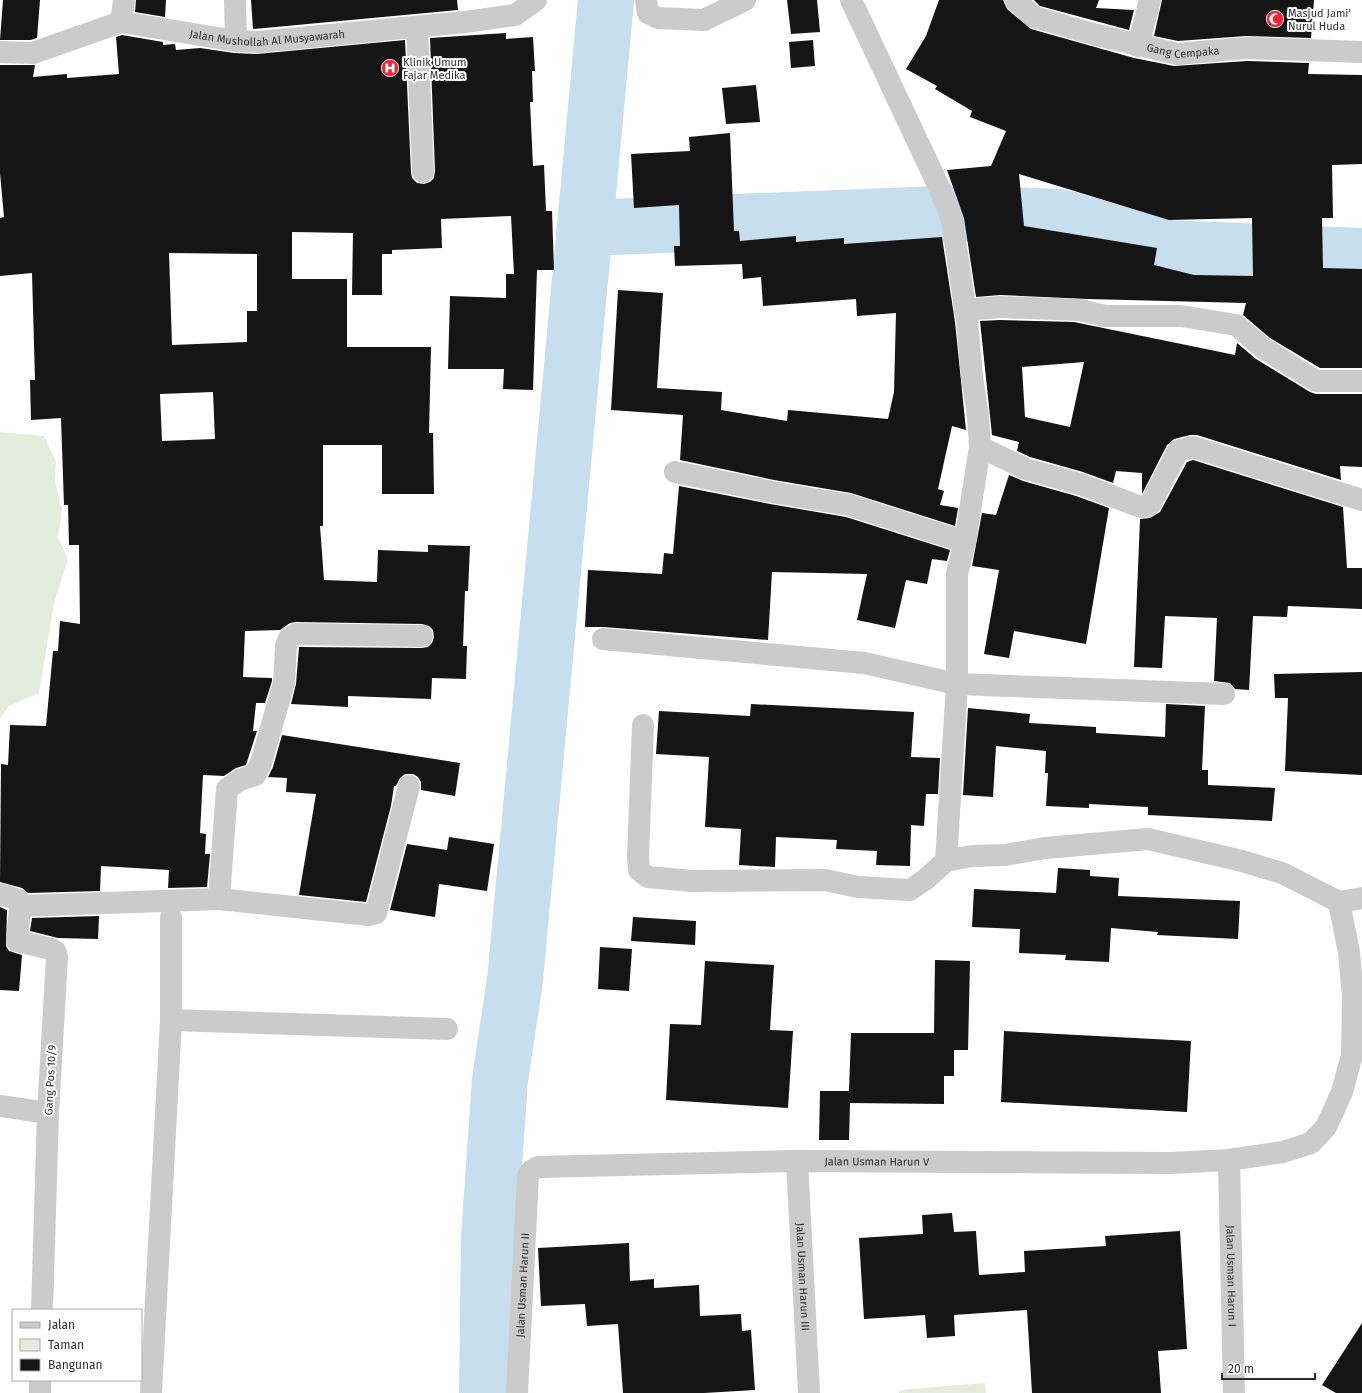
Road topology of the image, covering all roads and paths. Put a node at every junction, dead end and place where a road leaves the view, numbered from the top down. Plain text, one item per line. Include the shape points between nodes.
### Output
1 (124, 0) edge
2 (235, 0) edge
3 (536, 0) edge
4 (745, 0) edge
5 (851, 0) edge
6 (1015, 0) edge
7 (1150, 0) edge
8 (647, 7) edge
9 (121, 22) junction
10 (417, 26) junction
11 (236, 41) junction
12 (1138, 46) junction
13 (0, 52) edge
14 (1362, 52) edge
15 (423, 172) dead end
16 (965, 310) junction
17 (1362, 381) edge
18 (980, 447) junction
19 (675, 472) dead end
20 (1362, 500) edge
21 (965, 542) junction
22 (422, 636) dead end
23 (603, 639) dead end
24 (956, 684) junction
25 (1224, 694) dead end
26 (643, 725) dead end
27 (409, 786) dead end
28 (946, 861) junction
29 (0, 894) edge
30 (219, 898) junction
31 (1362, 898) edge
32 (1339, 902) junction
33 (20, 906) junction
34 (171, 918) dead end
35 (171, 1020) junction
36 (446, 1029) dead end
37 (0, 1106) edge
38 (48, 1113) junction
39 (1229, 1160) junction
40 (797, 1161) junction
41 (528, 1176) joint
42 (42, 1309) edge
43 (40, 1381) edge
44 (40, 1393) edge
45 (151, 1393) edge
46 (517, 1393) edge
47 (809, 1393) edge
48 (1234, 1393) edge

1 - 9 street
2 - 11 street
3 - 10 street, Jalan Mushollah Al Musyawarah via 515,14
4 - 8 street via 704,20 658,18
5 - 16 street via 940,189 952,220
6 - 12 street, Gang Cempaka via 1034,17
7 - 12 street
9 - 11 street, Jalan Mushollah Al Musyawarah
9 - 13 street, Jalan Mushollah Al Musyawarah via 33,53
10 - 11 street, Jalan Mushollah Al Musyawarah via 258,42
10 - 15 street
12 - 14 street, Gang Cempaka via 1177,54 1247,48
16 - 17 street via 1000,307 1080,310 1105,316 1181,316 1236,325 1263,348 1316,381
16 - 18 street
18 - 20 street via 1026,469 1080,484 1141,507 1151,503 1178,451 1193,447
18 - 21 street
19 - 21 street via 849,505
21 - 24 street via 957,573
22 - 30 street via 296,634 289,638 286,646 284,683 262,763 255,775 240,780 227,789
23 - 24 street via 864,664
24 - 25 street
24 - 28 street
26 - 28 street via 638,857 639,870 648,877 692,881 826,880 858,887 910,890
27 - 30 street via 376,913 369,915
28 - 32 street via 1045,848 1148,839 1282,873
29 - 33 street via 18,900
30 - 33 street
31 - 32 street
32 - 39 street, Jalan Usman Harun V via 1349,952 1353,996 1352,1054 1342,1092 1326,1127 1311,1143 1283,1152
33 - 38 street, Gang Pos 10/9 via 17,941 52,949 57,957
34 - 35 street
35 - 36 street
35 - 45 street
37 - 38 street
38 - 42 street, Gang Pos 10/9
39 - 40 street, Jalan Usman Harun V via 1171,1163
39 - 48 street, Jalan Usman Harun I
40 - 41 street, Jalan Usman Harun V via 538,1167
40 - 47 street, Jalan Usman Harun III
41 - 46 street, Jalan Usman Harun II
43 - 44 street

